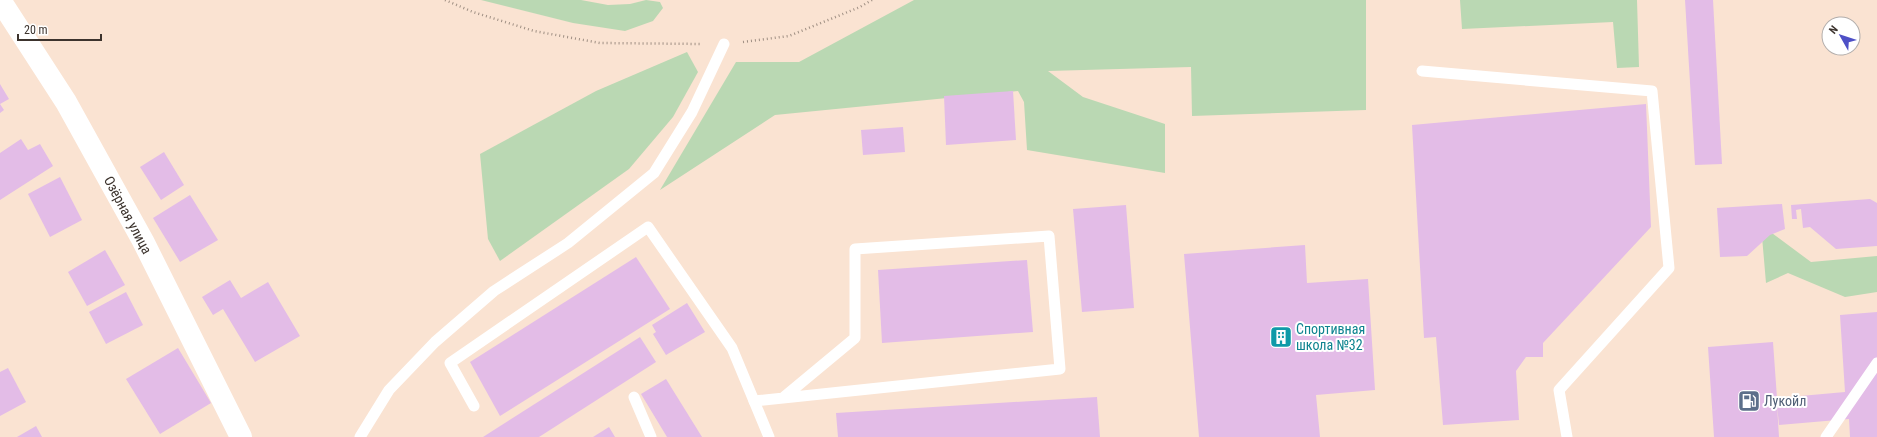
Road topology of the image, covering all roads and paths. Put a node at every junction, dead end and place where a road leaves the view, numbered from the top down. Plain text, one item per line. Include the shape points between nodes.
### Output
1 (0, 0) edge
2 (445, 0) edge
3 (872, 0) edge
4 (724, 44) junction
5 (1422, 71) dead end
6 (1877, 363) edge
7 (634, 397) dead end
8 (784, 397) junction
9 (754, 401) junction
10 (474, 406) dead end
11 (241, 437) edge
12 (360, 437) edge
13 (651, 437) edge
14 (769, 437) edge
15 (1567, 437) edge
16 (1826, 437) edge

1 - 11 street, Озёрная улица via 70,109 142,241
2 - 4 path via 473,12 534,31 600,43
3 - 4 path via 789,36
4 - 12 lane via 692,112 654,173 568,243 494,291 435,342 389,390
5 - 15 lane via 1652,91 1669,268 1559,390
6 - 16 lane
7 - 13 lane
8 - 8 lane via 1060,368 1049,236 855,249 855,338
8 - 9 lane
9 - 10 lane via 732,348 648,227 450,363
9 - 14 lane

